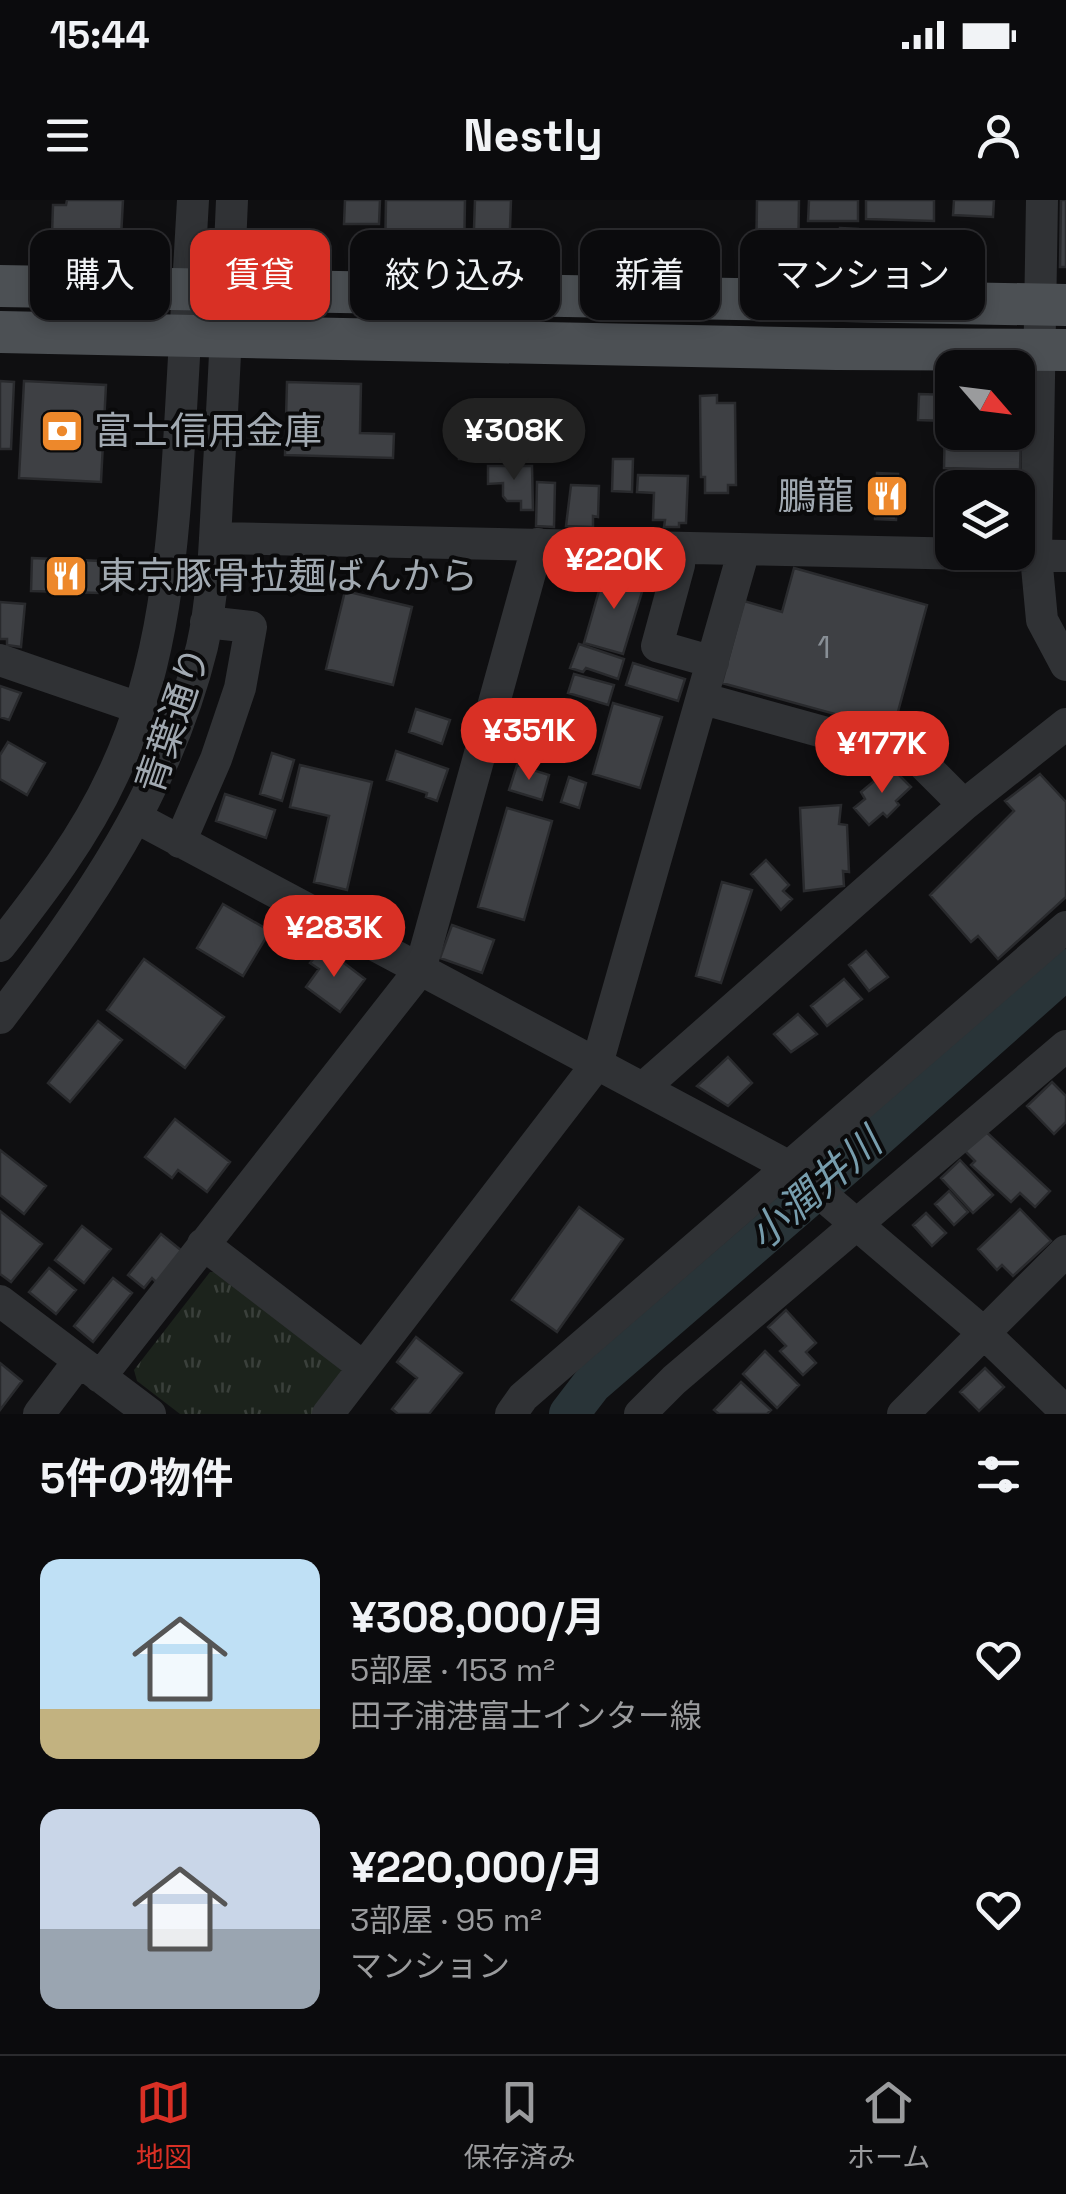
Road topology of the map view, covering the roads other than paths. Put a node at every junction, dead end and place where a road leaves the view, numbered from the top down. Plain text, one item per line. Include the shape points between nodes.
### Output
1 (193, 200) edge
2 (232, 200) edge
3 (1042, 200) edge
4 (198, 230) edge
5 (224, 230) edge
6 (0, 286) edge
7 (190, 289) edge
8 (330, 291) edge
9 (1053, 305) edge
10 (207, 320) edge
11 (0, 332) edge
12 (206, 337) junction
13 (1053, 350) edge
14 (215, 538) junction
15 (538, 544) junction
16 (744, 550) junction
17 (1051, 556) edge
18 (679, 565) dead end
19 (206, 622) junction
20 (0, 660) edge
21 (713, 662) junction
22 (1066, 665) edge
23 (704, 699) junction
24 (139, 708) junction
25 (1066, 724) edge
26 (172, 742) junction
27 (216, 759) junction
28 (964, 805) junction
29 (137, 818) junction
30 (180, 842) junction
31 (1066, 928) edge
32 (0, 946) edge
33 (420, 970) junction
34 (0, 1018) edge
35 (1066, 1046) edge
36 (597, 1064) junction
37 (644, 1088) junction
38 (795, 1171) junction
39 (851, 1218) junction
40 (203, 1244) junction
41 (1066, 1250) edge
42 (0, 1301) edge
43 (984, 1332) junction
44 (362, 1366) junction
45 (90, 1369) junction
46 (1066, 1412) edge
47 (39, 1414) edge
48 (150, 1414) edge
49 (328, 1414) edge
50 (511, 1414) edge
51 (640, 1414) edge
52 (904, 1414) edge

1 - 4 street, 青葉通り
2 - 5 street, 青葉通り
3 - 9 street
6 - 7 main road
8 - 9 main road
9 - 13 street
10 - 12 street, 青葉通り
11 - 12 main road
12 - 13 main road
12 - 14 street, 青葉通り
12 - 24 street, 青葉通り via 163,622
13 - 17 street
14 - 15 street
14 - 19 street, 青葉通り
15 - 16 street
15 - 33 street
16 - 17 street
16 - 21 street
17 - 22 street via 1042,620
18 - 21 street via 657,646
19 - 26 street, 青葉通り
19 - 27 street via 252,627
20 - 24 street
21 - 23 street
23 - 28 street via 917,758
23 - 36 street
24 - 32 street, 青葉通り via 79,839
25 - 28 street
26 - 27 street
26 - 29 street, 青葉通り
27 - 30 street
28 - 37 street
29 - 30 street
29 - 34 street, 青葉通り via 80,913
30 - 33 street
31 - 38 street
33 - 36 street
33 - 40 street
35 - 39 street
36 - 37 street
36 - 44 street
37 - 38 street
38 - 39 street
38 - 50 street via 522,1397
39 - 43 street
39 - 51 street
40 - 44 street
40 - 45 street
41 - 43 street
42 - 45 street
43 - 46 street
43 - 52 street
44 - 49 street
45 - 47 street
45 - 48 street

